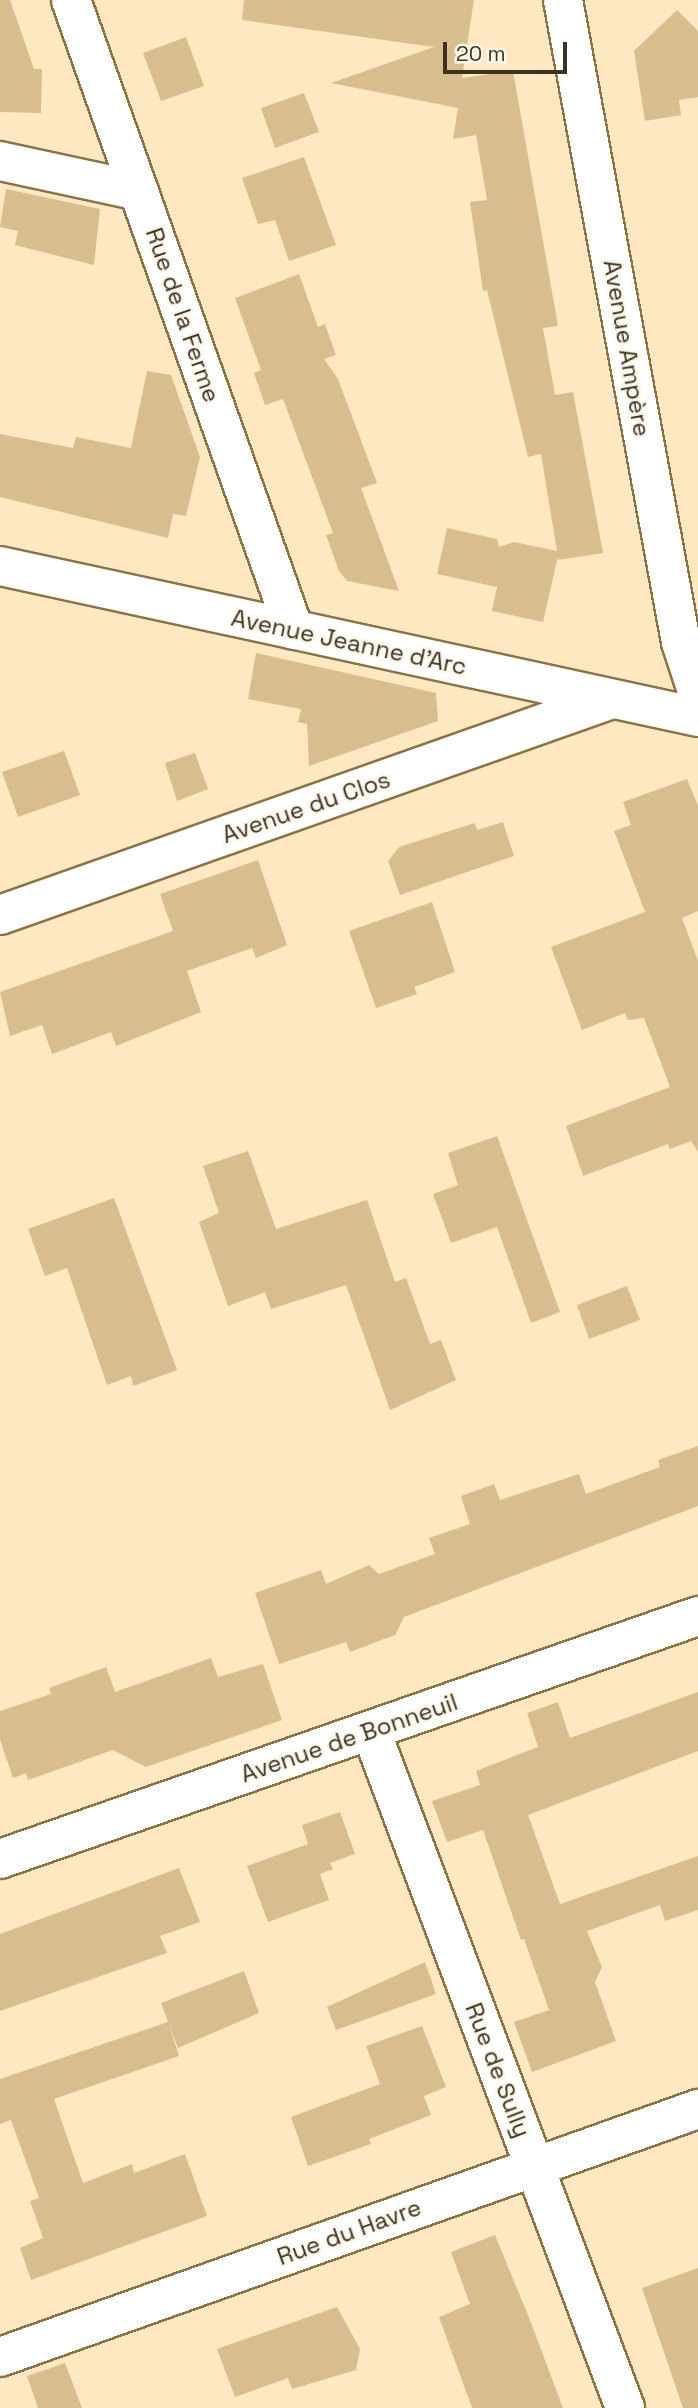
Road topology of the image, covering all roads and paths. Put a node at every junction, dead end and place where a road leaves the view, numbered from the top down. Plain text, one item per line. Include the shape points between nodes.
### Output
1 (71, 0) edge
2 (564, 0) edge
3 (0, 161) edge
4 (139, 191) junction
5 (0, 566) edge
6 (294, 630) junction
7 (698, 694) edge
8 (613, 699) junction
9 (698, 717) edge
10 (0, 915) edge
11 (698, 1616) edge
12 (371, 1731) junction
13 (0, 1859) edge
14 (698, 2109) edge
15 (534, 2166) junction
16 (0, 2357) edge
17 (625, 2408) edge

1 - 4 street, Rue de la Ferme
2 - 7 street, Avenue Ampère via 681,642
3 - 4 street
4 - 6 street, Rue de la Ferme
5 - 6 street, Avenue Jeanne d'Arc
6 - 8 street, Avenue Jeanne d'Arc
8 - 9 street, Avenue Jeanne d'Arc
8 - 10 street, Avenue du Clos
11 - 12 street, Avenue de Bonneuil
12 - 13 street, Avenue de Bonneuil
12 - 15 street, Rue de Sully
14 - 15 street, Rue du Havre
15 - 16 street, Rue du Havre
15 - 17 street, Rue de Sully

